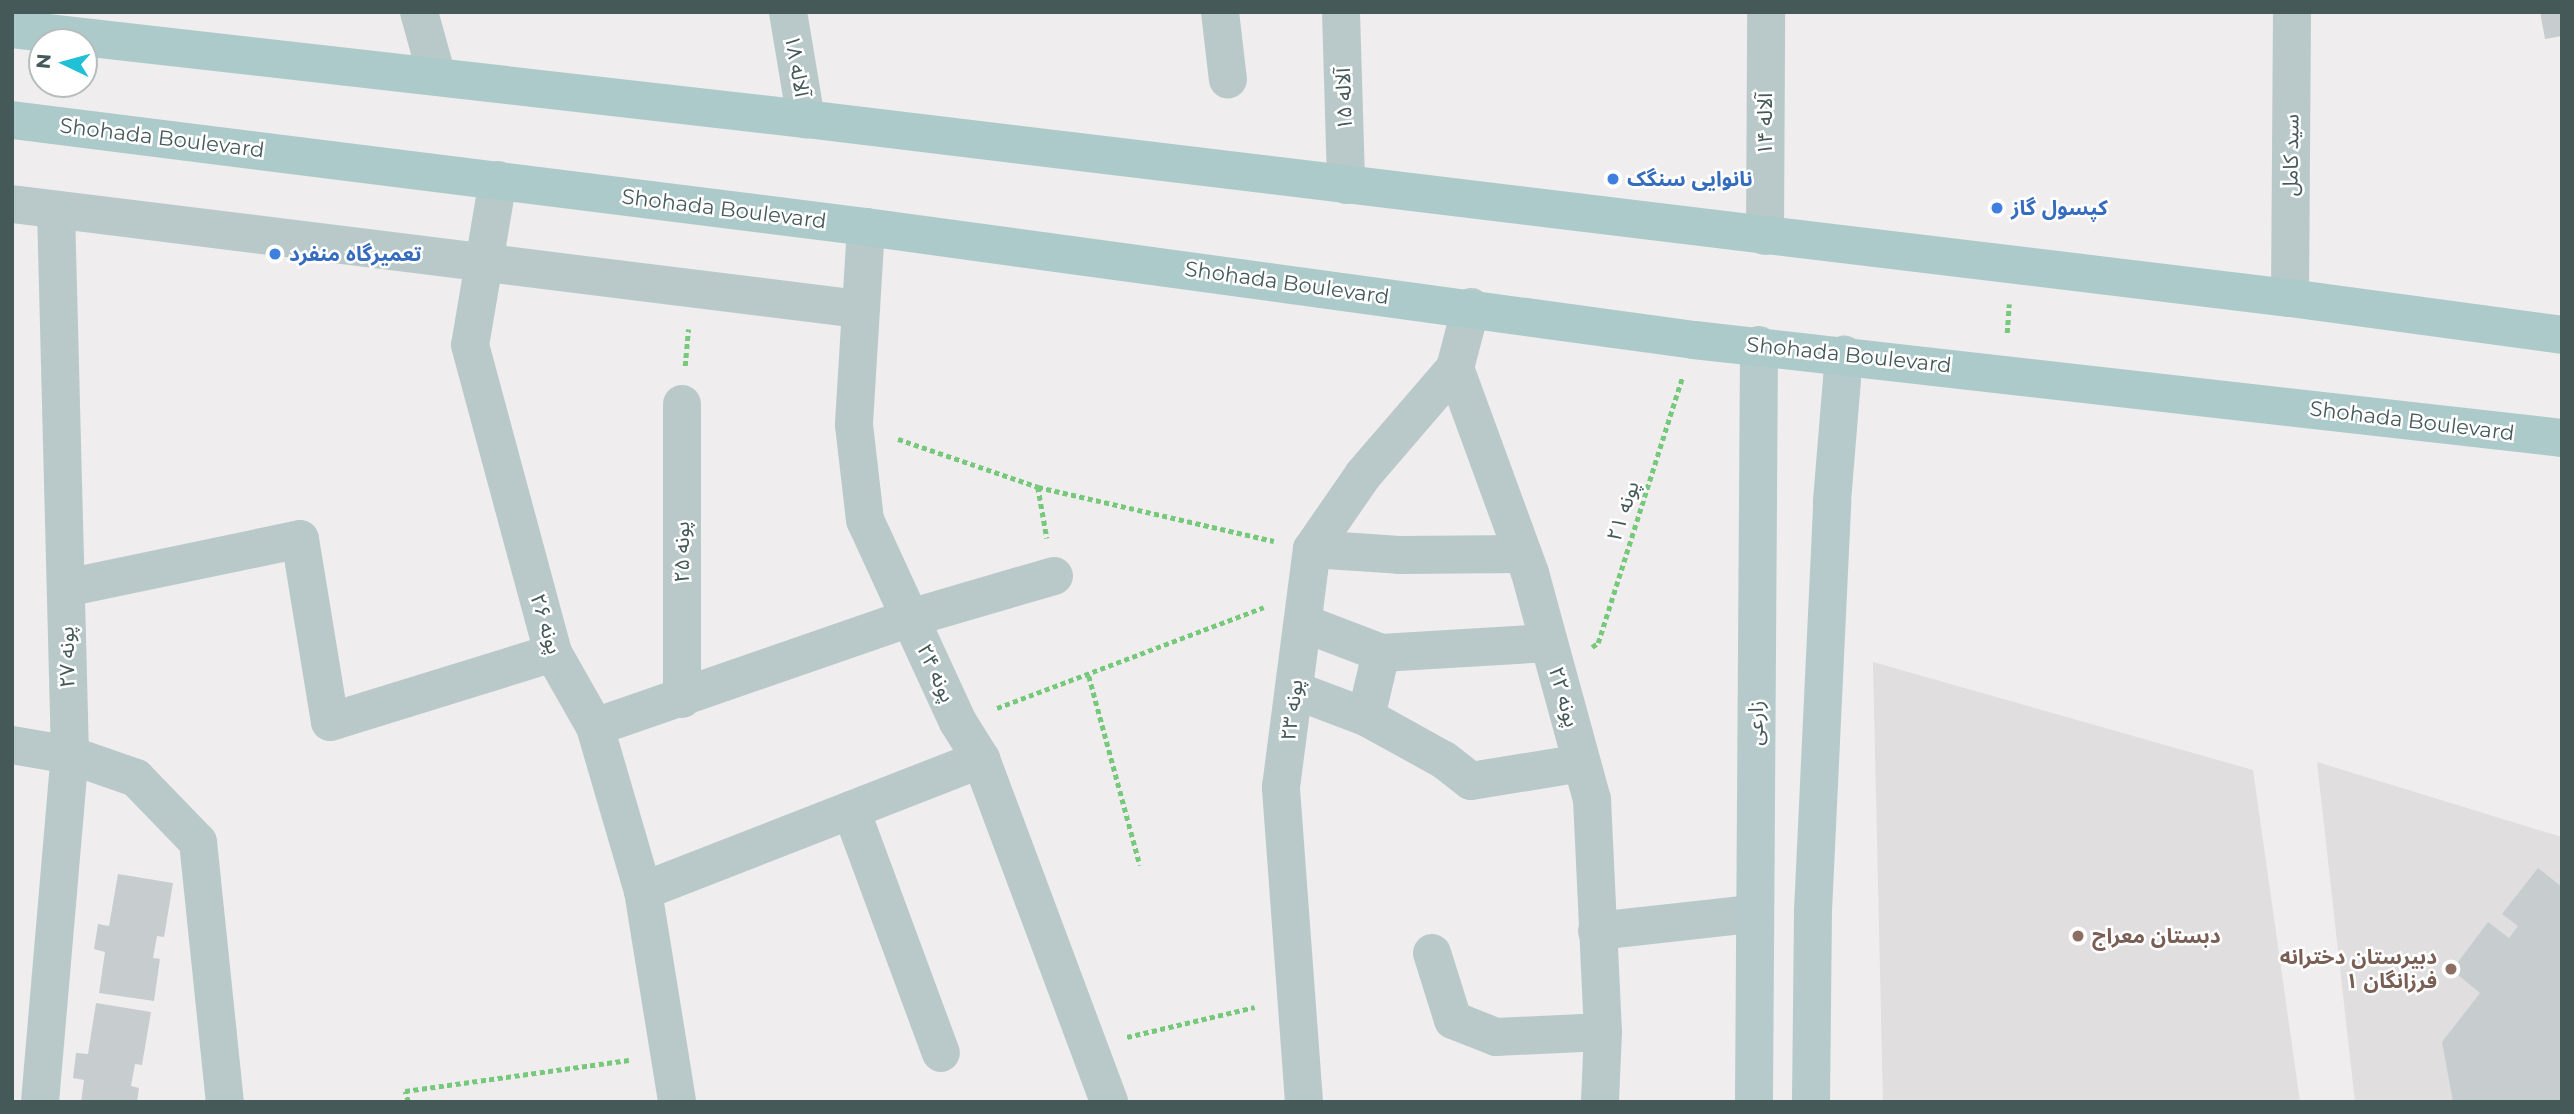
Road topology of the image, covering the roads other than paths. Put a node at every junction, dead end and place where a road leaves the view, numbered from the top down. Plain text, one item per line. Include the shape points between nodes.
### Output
1 (419, 12) edge
2 (788, 12) edge
3 (1220, 12) edge
4 (1341, 12) edge
5 (1766, 12) edge
6 (2292, 12) edge
7 (12, 29) edge
8 (437, 76) junction
9 (1228, 80) dead end
10 (806, 119) junction
11 (12, 120) edge
12 (498, 180) junction
13 (1346, 186) junction
14 (12, 204) edge
15 (57, 211) junction
16 (866, 227) junction
17 (1765, 236) junction
18 (482, 266) junction
19 (2290, 298) junction
20 (1471, 307) junction
21 (858, 309) junction
22 (2562, 335) edge
23 (1759, 345) junction
24 (1844, 354) junction
25 (1455, 368) junction
26 (682, 404) road end
27 (2562, 438) edge
28 (1312, 549) junction
29 (1523, 554) junction
30 (1054, 576) road end
31 (66, 588) junction
32 (1305, 607) junction
33 (910, 618) junction
34 (553, 653) junction
35 (1381, 653) junction
36 (1553, 658) junction
37 (1294, 690) junction
38 (682, 699) junction
39 (1366, 717) junction
40 (595, 727) junction
41 (12, 745) edge
42 (70, 755) junction
43 (981, 759) junction
44 (1582, 763) junction
45 (851, 810) junction
46 (643, 891) junction
47 (1752, 914) junction
48 (1597, 931) junction
49 (1432, 953) dead end
50 (1603, 1032) junction
51 (941, 1053) dead end
52 (40, 1102) edge
53 (226, 1102) edge
54 (677, 1102) edge
55 (1109, 1102) edge
56 (1304, 1102) edge
57 (1600, 1102) edge
58 (1754, 1102) edge
59 (1811, 1102) edge

1 - 8 street
2 - 10 street, آلاله ۱۸
3 - 9 street
4 - 13 street, آلاله ۱۵
5 - 17 street, آلاله ۱۴
6 - 19 street, سید کامل
7 - 8 main road
8 - 10 main road
10 - 13 main road
11 - 12 main road, Shohada Boulevard
12 - 16 main road, Shohada Boulevard
12 - 18 street, پونه ۲۶
13 - 17 main road
14 - 15 street
15 - 18 street
15 - 31 street, پونه ۲۷
16 - 20 main road, Shohada Boulevard
16 - 21 street, پونه ۲۴
17 - 19 main road
18 - 21 street
18 - 34 street, پونه ۲۶ via 470,345
19 - 22 main road
20 - 23 main road, Shohada Boulevard via 1694,340
20 - 25 street
21 - 33 street, پونه ۲۴ via 854,425 865,520
23 - 24 main road, Shohada Boulevard
23 - 47 main road, زارعی via 1761,500
24 - 27 main road, Shohada Boulevard
24 - 59 main road via 1832,501 1814,897
25 - 28 street, پونه ۲۳ via 1363,475
25 - 29 street, پونه ۲۲
26 - 38 street, پونه ۲۵
28 - 29 street via 1399,555
28 - 32 street, پونه ۲۳
29 - 36 street, پونه ۲۲
30 - 33 street
31 - 34 street via 300,539 330,722
31 - 42 street, پونه ۲۷
32 - 35 street
32 - 37 street, پونه ۲۳
33 - 38 street
33 - 43 street, پونه ۲۴ via 958,722
34 - 40 street, پونه ۲۶
35 - 36 street
35 - 39 street
36 - 44 street, پونه ۲۲
37 - 39 street
37 - 56 street, پونه ۲۳ via 1282,787 1293,998
38 - 40 street
39 - 44 street via 1444,760 1471,781
40 - 46 street, پونه ۲۶
41 - 42 street
42 - 52 street, پونه ۲۷
42 - 53 street via 136,778 198,842
43 - 45 street
43 - 55 street, پونه ۲۴
44 - 48 street, پونه ۲۲ via 1592,799
45 - 46 street
45 - 51 street
46 - 54 street, پونه ۲۶
47 - 48 street
47 - 58 main road, زارعی
48 - 50 street, پونه ۲۲
49 - 50 street via 1453,1020 1496,1037
50 - 57 street, پونه ۲۲

